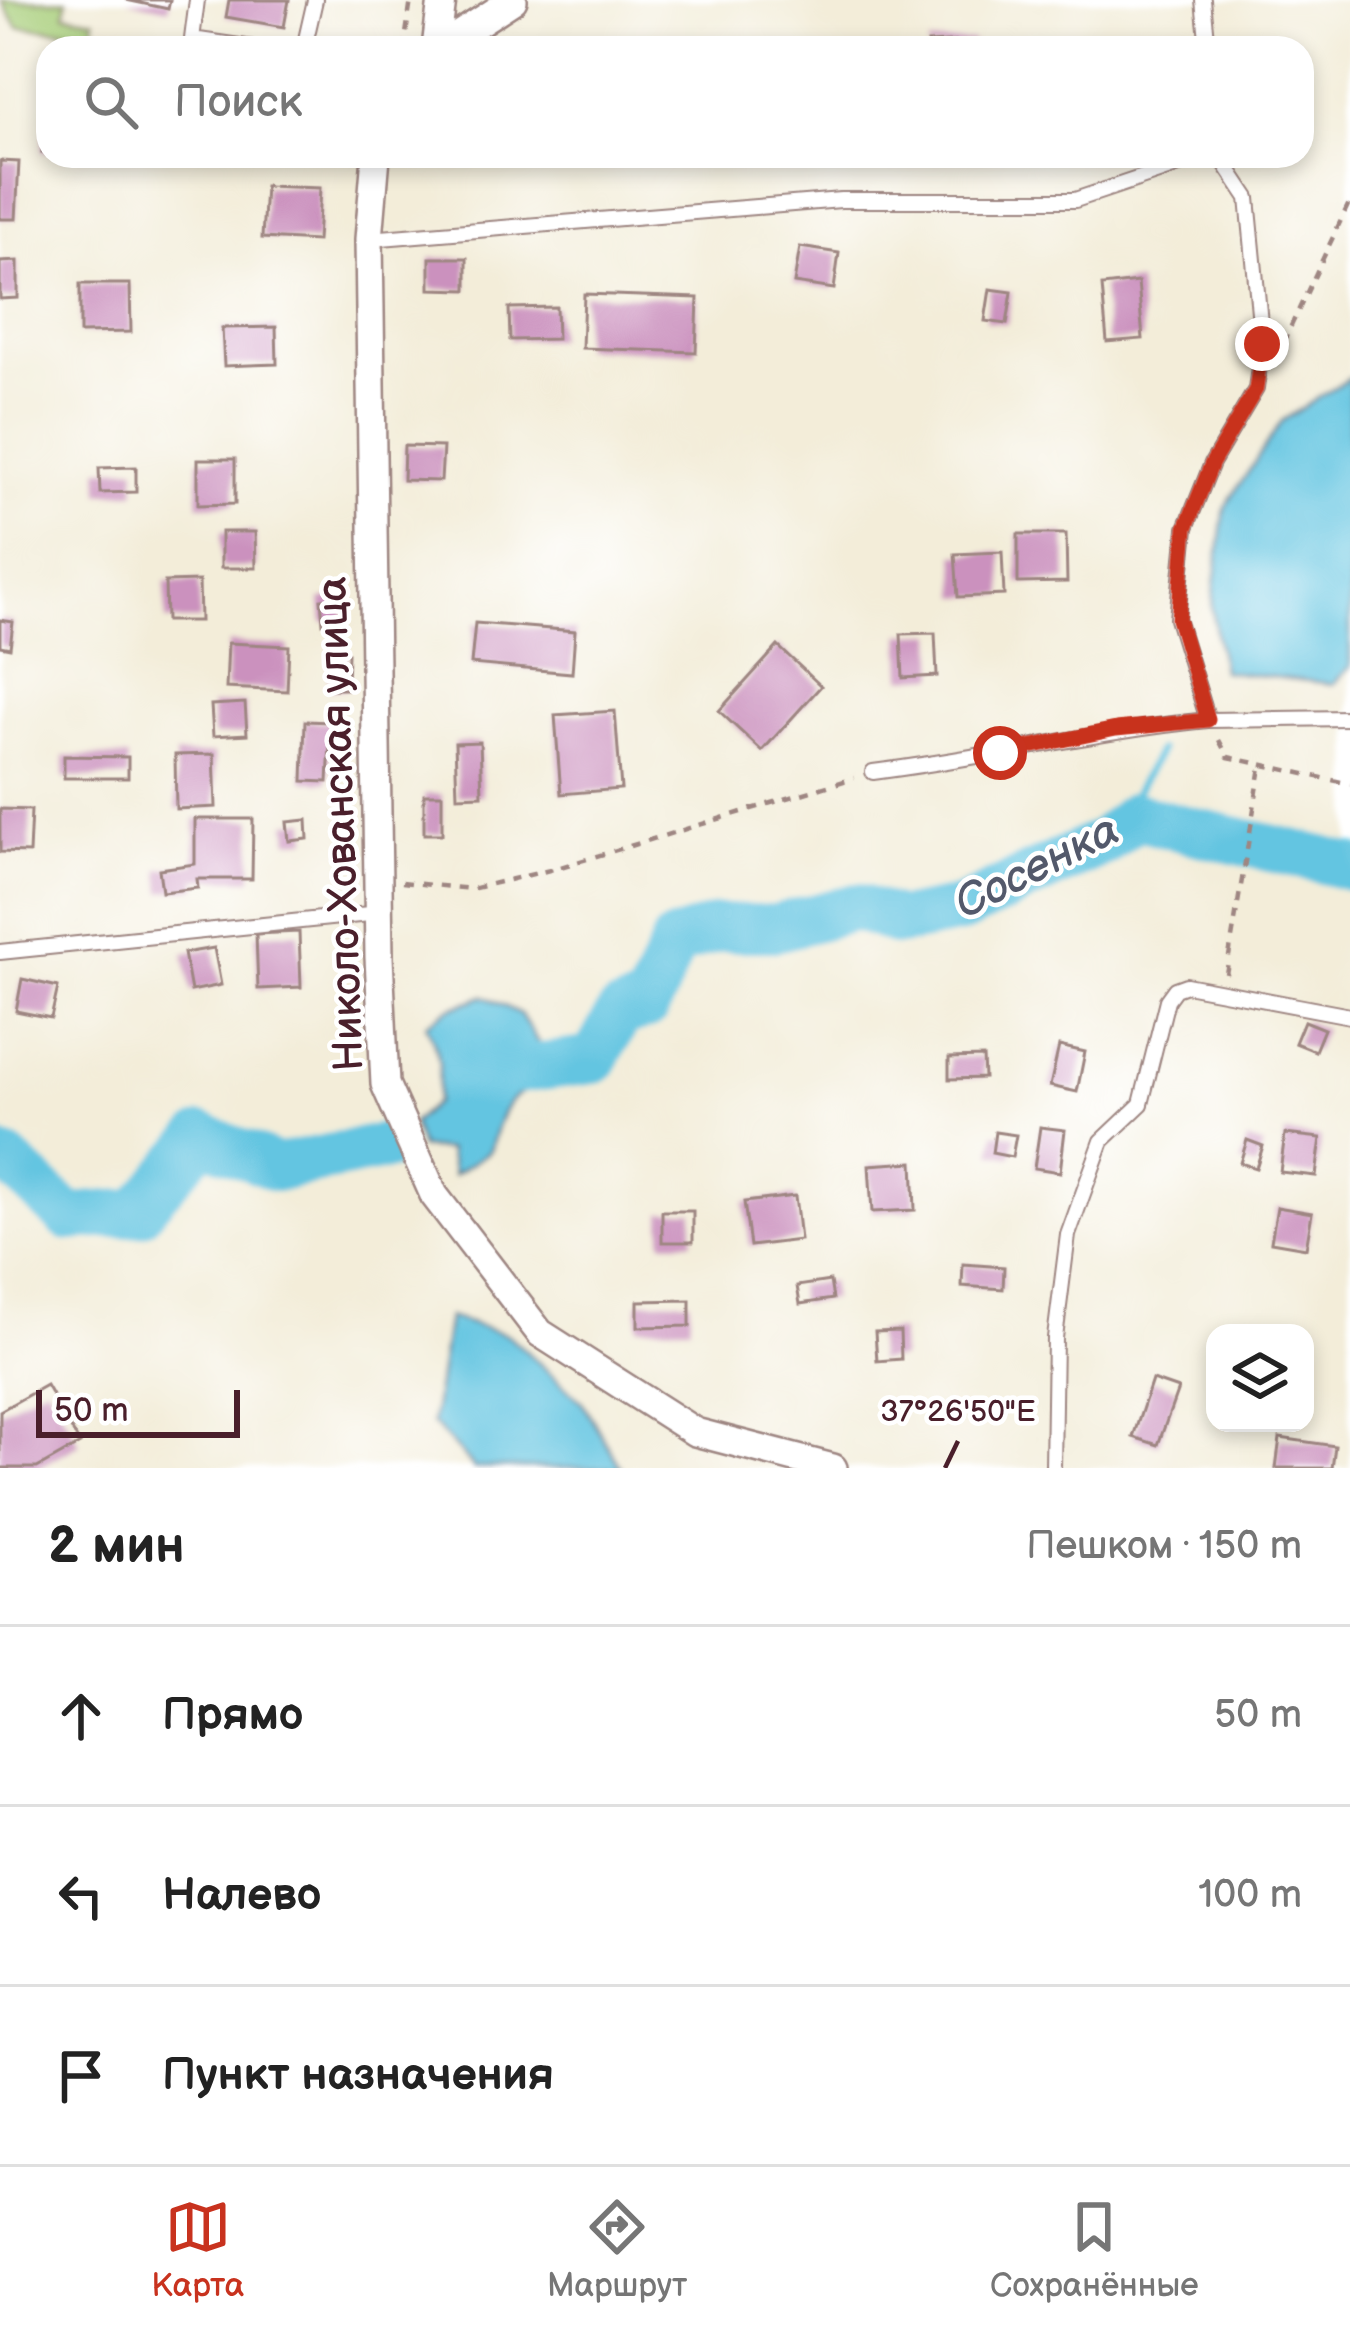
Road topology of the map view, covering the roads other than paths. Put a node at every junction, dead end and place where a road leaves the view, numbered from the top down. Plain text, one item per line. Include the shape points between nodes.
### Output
1 (197, 0) edge
2 (315, 0) edge
3 (442, 0) edge
4 (513, 0) edge
5 (1203, 0) edge
6 (192, 36) edge
7 (307, 36) edge
8 (439, 36) edge
9 (457, 36) edge
10 (1207, 36) edge
11 (375, 168) edge
12 (1170, 168) edge
13 (1228, 168) edge
14 (369, 239) junction
15 (1350, 718) edge
16 (1208, 720) junction
17 (874, 772) road end
18 (379, 913) junction
19 (0, 952) edge
20 (1350, 1016) edge
21 (833, 1468) edge
22 (1053, 1468) edge

1 - 6 lane
2 - 7 lane
3 - 8 street
4 - 9 street
5 - 10 lane
11 - 14 street, Николо-Хованская улица
12 - 14 lane via 1075,200 842,200
13 - 16 lane via 1248,198 1262,344 1256,389 1212,463 1186,528 1178,619
14 - 18 street, Николо-Хованская улица
15 - 16 lane
16 - 17 lane
18 - 19 lane
18 - 21 street, Николо-Хованская улица via 385,1084 434,1196 540,1334 695,1432
20 - 22 lane via 1186,985 1167,1000 1142,1104 1102,1141 1068,1235 1055,1338

